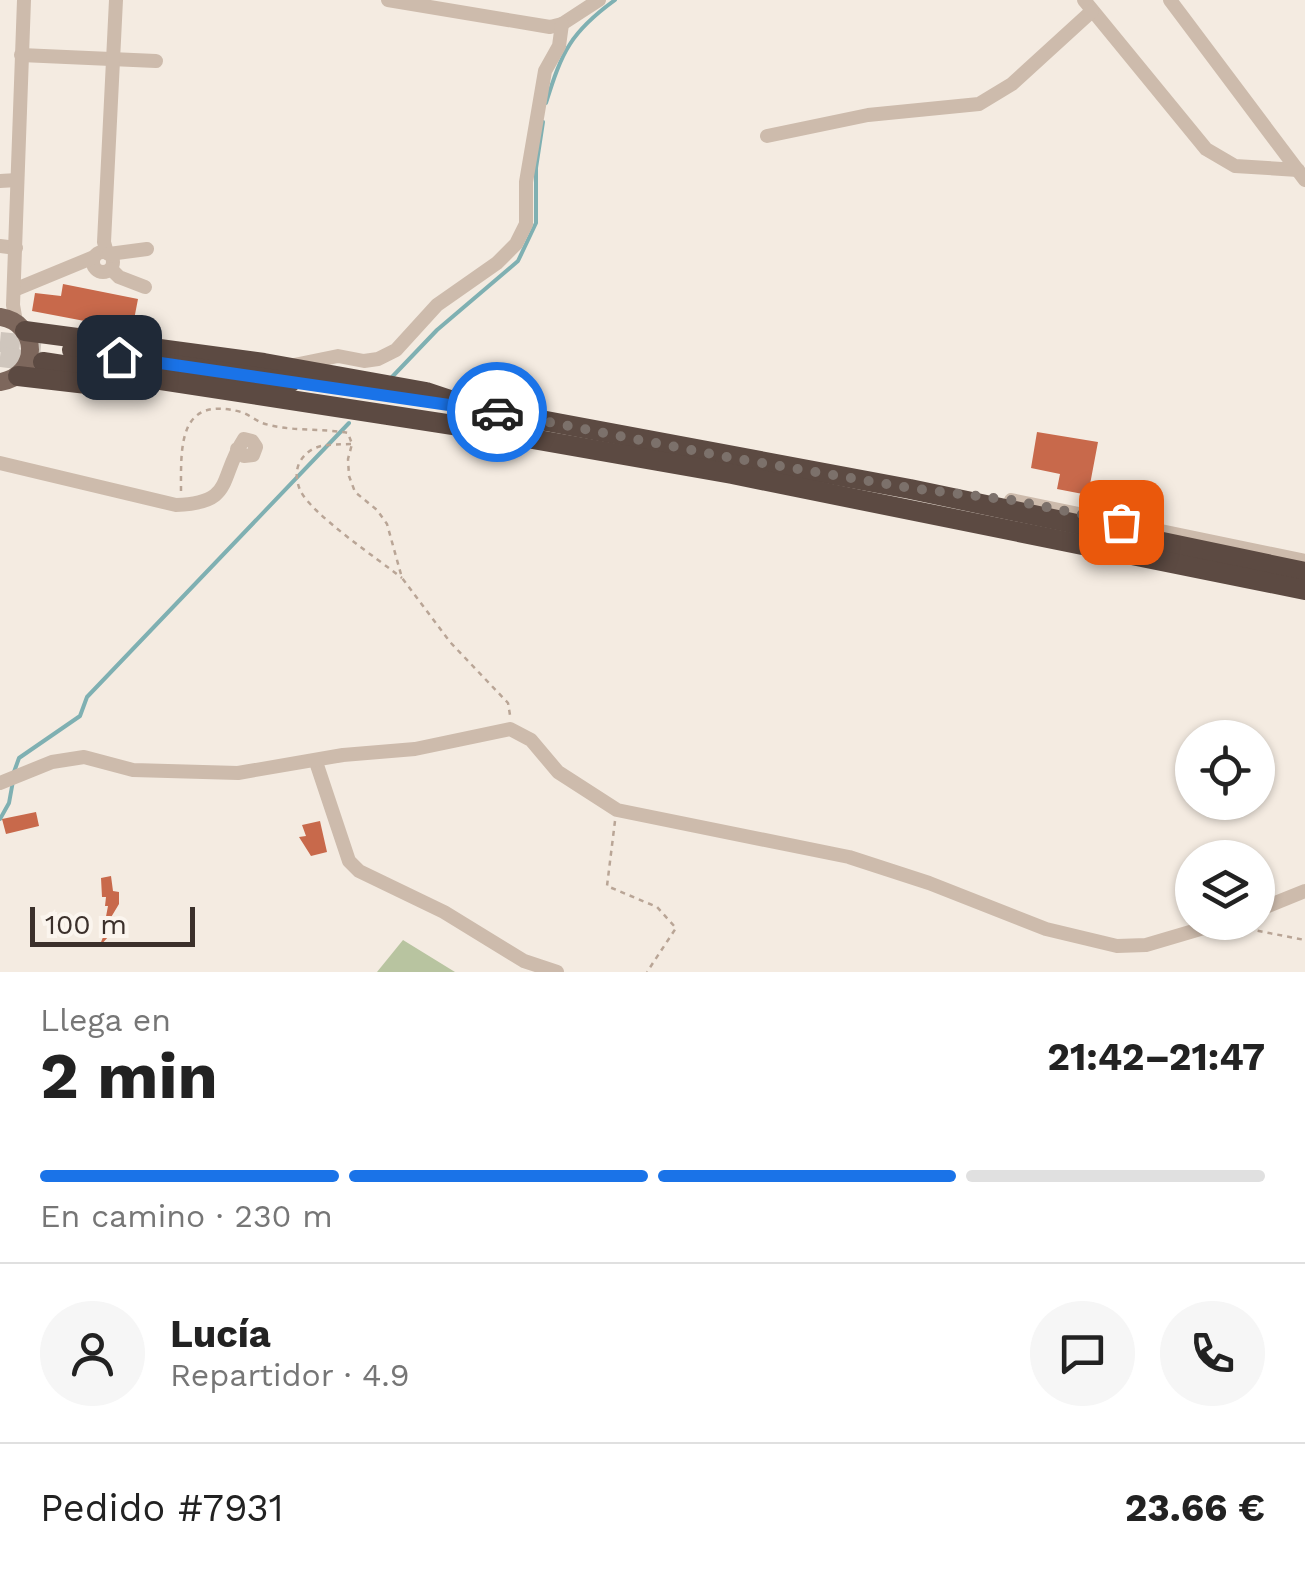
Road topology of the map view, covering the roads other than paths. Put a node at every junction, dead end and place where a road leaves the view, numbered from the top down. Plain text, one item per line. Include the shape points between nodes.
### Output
1 (24, 0) edge
2 (116, 0) edge
3 (388, 0) edge
4 (600, 0) edge
5 (1170, 0) edge
6 (1088, 5) edge
7 (562, 24) junction
8 (21, 54) junction
9 (113, 58) junction
10 (156, 61) dead end
11 (0, 91) edge
12 (19, 93) junction
13 (766, 136) dead end
14 (1301, 175) edge
15 (17, 180) junction
16 (0, 182) edge
17 (8, 247) edge
18 (147, 250) dead end
19 (106, 257) junction
20 (144, 287) dead end
21 (19, 324) edge
22 (264, 364) junction
23 (7, 383) edge
24 (471, 407) junction
25 (452, 424) junction
26 (237, 449) dead end
27 (0, 463) edge
28 (792, 486) junction
29 (910, 488) junction
30 (1011, 500) joint
31 (1305, 561) edge
32 (1305, 572) edge
33 (1305, 590) edge
34 (1305, 600) edge
35 (316, 762) junction
36 (0, 783) edge
37 (1305, 891) edge
38 (1275, 903) edge
39 (1175, 937) edge
40 (557, 972) edge

1 - 8 street
2 - 9 street
3 - 7 street
4 - 7 street
5 - 14 street
6 - 13 street via 1012,84 980,104 868,115
6 - 14 street via 1206,149 1235,166
7 - 22 street via 545,71 526,182 526,224 516,244 437,305 387,355
8 - 9 street
8 - 12 street
9 - 10 street
9 - 19 street
11 - 12 street
12 - 15 street
15 - 16 street
15 - 17 street
17 - 21 street
18 - 19 street
19 - 20 street via 119,276
19 - 21 street via 75,263
21 - 22 highway
21 - 23 main road via 31,352 27,366
21 - 24 highway
21 - 25 highway
22 - 24 highway via 426,392
23 - 25 highway via 216,397 428,428
24 - 29 highway
25 - 28 highway
26 - 27 street via 220,492 207,502 176,505
28 - 33 highway
28 - 34 highway via 863,508
29 - 30 highway
29 - 32 highway
30 - 31 street
35 - 36 street via 238,773 133,770 84,757
35 - 39 street via 510,729 532,740 558,772 617,810 849,857 1105,944 1146,945
35 - 40 street via 354,866
37 - 38 street

